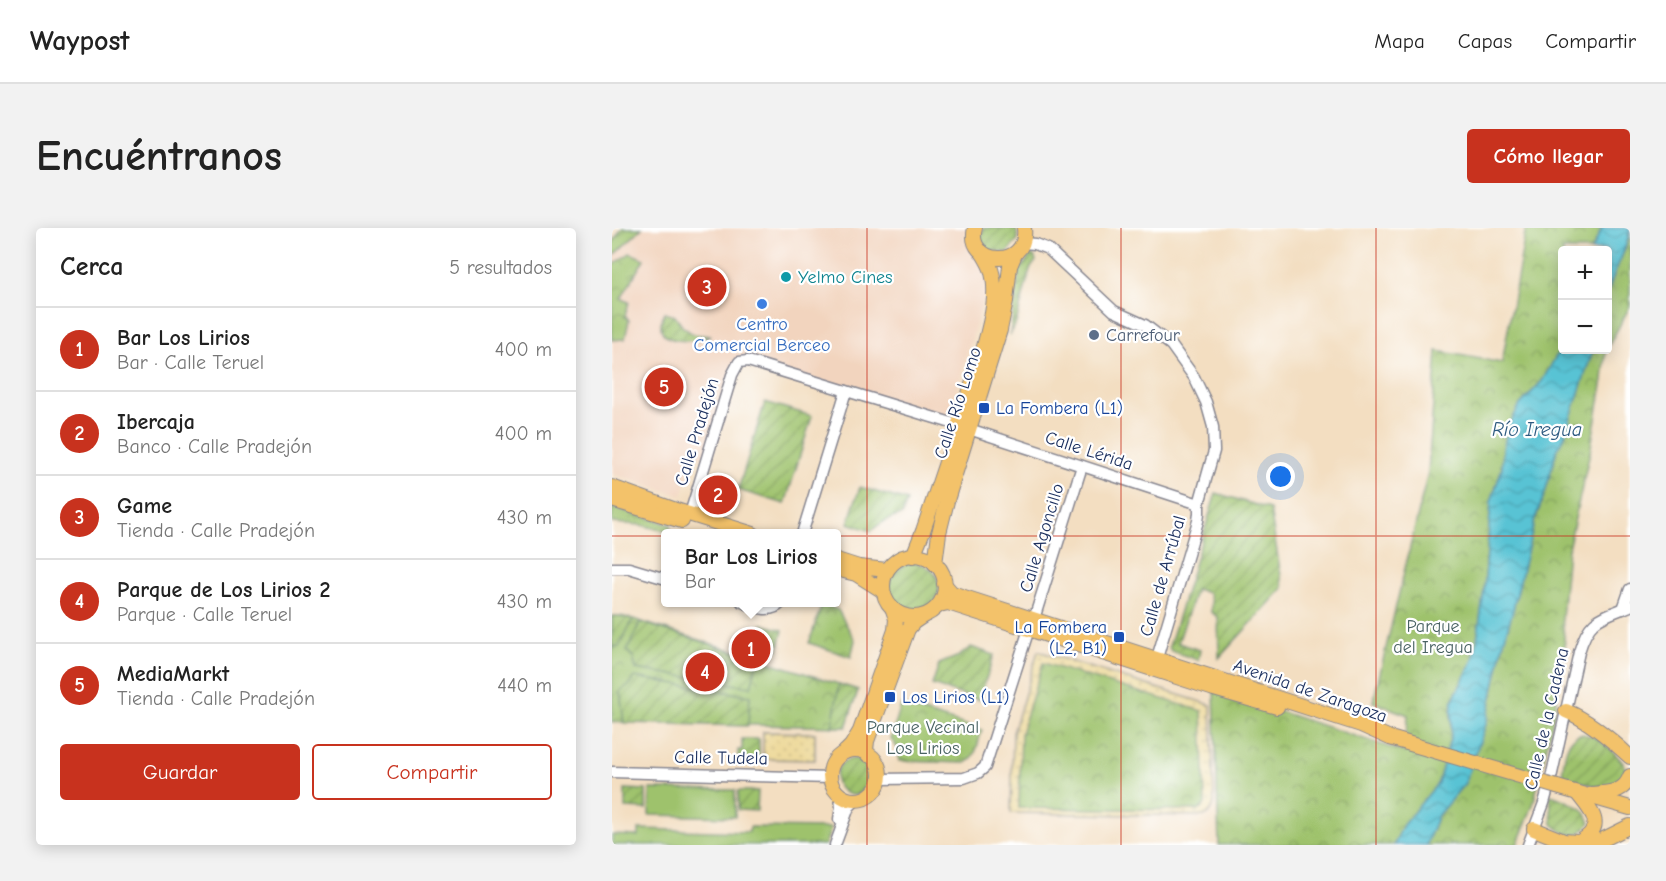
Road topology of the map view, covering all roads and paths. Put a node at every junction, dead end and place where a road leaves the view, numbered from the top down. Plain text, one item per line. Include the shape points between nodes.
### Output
1 (975, 228) edge
2 (1024, 228) edge
3 (1019, 249) junction
4 (982, 252) junction
5 (739, 362) joint
6 (978, 384) junction
7 (846, 390) junction
8 (964, 427) junction
9 (1082, 466) junction
10 (612, 487) edge
11 (612, 500) edge
12 (1198, 504) junction
13 (690, 514) junction
14 (707, 529) edge
15 (737, 529) edge
16 (804, 529) edge
17 (913, 556) junction
18 (841, 561) edge
19 (935, 564) junction
20 (612, 568) edge
21 (841, 569) edge
22 (887, 570) junction
23 (661, 578) edge
24 (944, 584) junction
25 (1630, 589) edge
26 (883, 591) junction
27 (757, 607) edge
28 (777, 607) edge
29 (1627, 607) edge
30 (934, 609) junction
31 (893, 610) junction
32 (1031, 624) junction
33 (1157, 658) junction
34 (1566, 711) junction
35 (1390, 738) junction
36 (845, 752) junction
37 (868, 754) junction
38 (1630, 757) edge
39 (612, 772) edge
40 (1630, 776) edge
41 (830, 778) junction
42 (879, 778) junction
43 (1581, 794) junction
44 (840, 796) junction
45 (856, 800) junction
46 (1630, 808) edge
47 (1630, 826) edge
48 (1534, 829) junction
49 (838, 831) junction
50 (1579, 842) junction
51 (833, 845) edge
52 (1528, 845) edge

1 - 4 main road, Calle Río Lomo via 976,246
2 - 3 main road, Calle Río Lomo
3 - 4 main road via 1008,257 994,258
3 - 6 main road, Calle Río Lomo via 1010,266 1000,330
3 - 12 street, Calle de Arrúbal via 1035,244 1048,249 1114,311 1171,345 1194,377 1213,427 1214,451
4 - 6 main road, Calle Río Lomo via 993,276 994,299
5 - 7 street, Calle Lérida via 748,361
5 - 13 street, Calle Pradejón
6 - 8 main road, Calle Río Lomo
7 - 8 street, Calle Lérida
7 - 16 street
8 - 9 street, Calle Lérida
8 - 17 main road, Calle Río Lomo
8 - 19 main road, Calle Río Lomo
9 - 12 street, Calle Lérida
9 - 32 street, Calle Agoncillo
10 - 13 main road
11 - 14 main road
12 - 33 street, Calle de Arrúbal via 1198,521
13 - 15 main road
17 - 19 main road
17 - 22 main road via 903,557
18 - 22 main road
19 - 24 main road
20 - 23 street via 629,568
21 - 26 main road
22 - 26 main road
24 - 30 main road via 942,598
24 - 32 main road, Avenida de Zaragoza via 952,593
25 - 29 street
26 - 31 main road
27 - 28 street
29 - 34 street, Calle de la Cadena via 1601,618 1585,635
30 - 31 main road via 920,617
30 - 32 main road, Avenida de Zaragoza via 948,603
30 - 37 main road via 908,629 867,741
31 - 36 main road via 895,630 860,731
32 - 33 main road, Avenida de Zaragoza
32 - 35 main road, Avenida de Zaragoza via 1214,690
32 - 42 street, Calle Agoncillo via 985,767 964,778
33 - 35 main road, Avenida de Zaragoza
34 - 38 main road
34 - 48 street, Calle de la Cadena via 1551,778
35 - 43 main road, bridge
36 - 37 main road via 857,750
36 - 41 main road via 833,762
37 - 42 main road via 877,765
39 - 41 street, Calle Tudela
40 - 43 main road via 1618,791
41 - 44 main road
42 - 45 main road via 874,791
43 - 46 main road
43 - 50 main road via 1595,821 1589,835
44 - 45 main road
44 - 49 street
45 - 49 street
47 - 50 main road via 1594,843
48 - 50 main road via 1559,840
48 - 52 street, Calle de la Cadena
49 - 51 street

